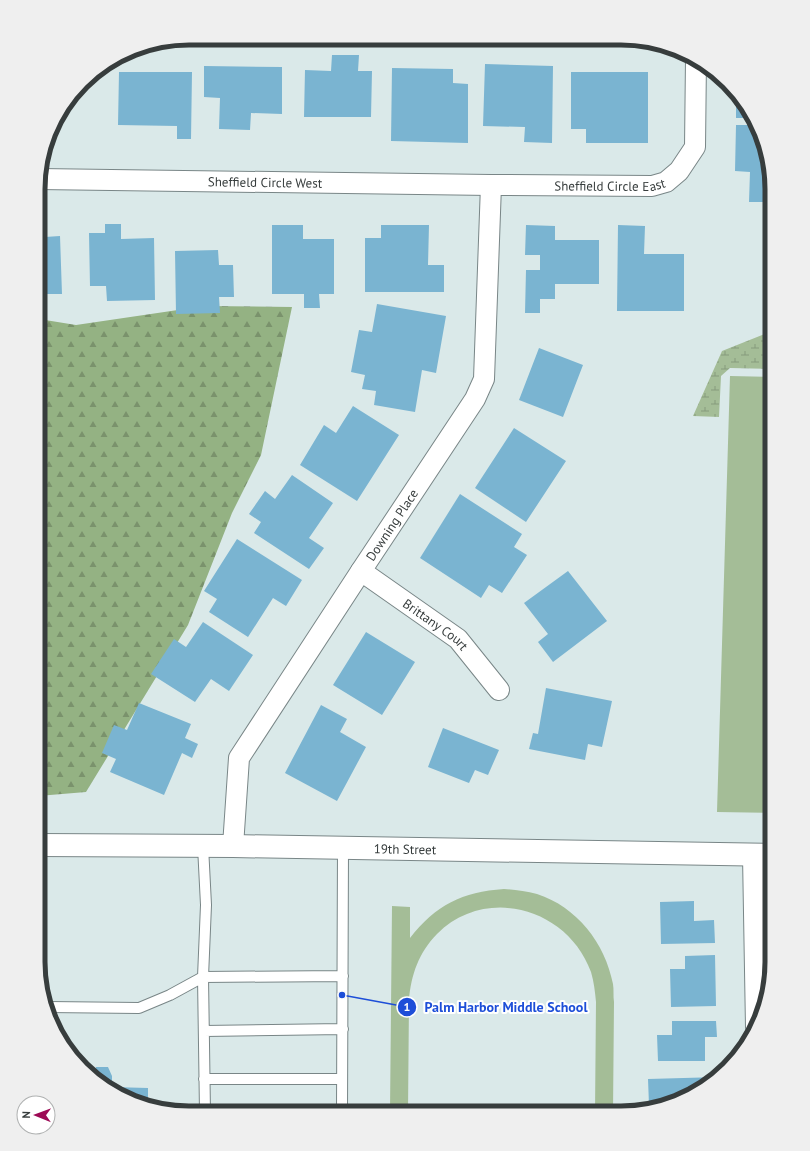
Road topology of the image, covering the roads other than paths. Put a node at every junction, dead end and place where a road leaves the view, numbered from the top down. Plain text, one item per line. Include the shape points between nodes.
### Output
1 (696, 66) edge
2 (45, 179) edge
3 (491, 185) junction
4 (361, 570) junction
5 (499, 690) dead end
6 (45, 845) edge
7 (203, 846) junction
8 (233, 846) junction
9 (343, 848) junction
10 (762, 855) edge
11 (343, 976) junction
12 (203, 977) junction
13 (53, 1007) edge
14 (757, 1009) edge
15 (343, 1029) junction
16 (204, 1031) junction
17 (342, 1078) junction
18 (204, 1079) junction
19 (205, 1106) edge
20 (342, 1106) edge

1 - 3 street, Sheffield Circle East via 695,147 679,171 666,182 652,186
2 - 3 street, Sheffield Circle West
3 - 4 street, Downing Place via 484,379 475,399
4 - 5 street, Brittany Court via 458,640
4 - 8 street, Downing Place via 239,758
6 - 7 street, 19th Street
7 - 8 street, 19th Street
7 - 12 lane via 206,905
8 - 9 street, 19th Street
9 - 10 street, 19th Street
9 - 11 lane
10 - 14 street
11 - 12 lane
11 - 15 lane
12 - 13 lane via 139,1008
12 - 16 lane
15 - 16 lane
15 - 17 lane
16 - 18 lane
17 - 18 lane
17 - 20 lane
18 - 19 lane

